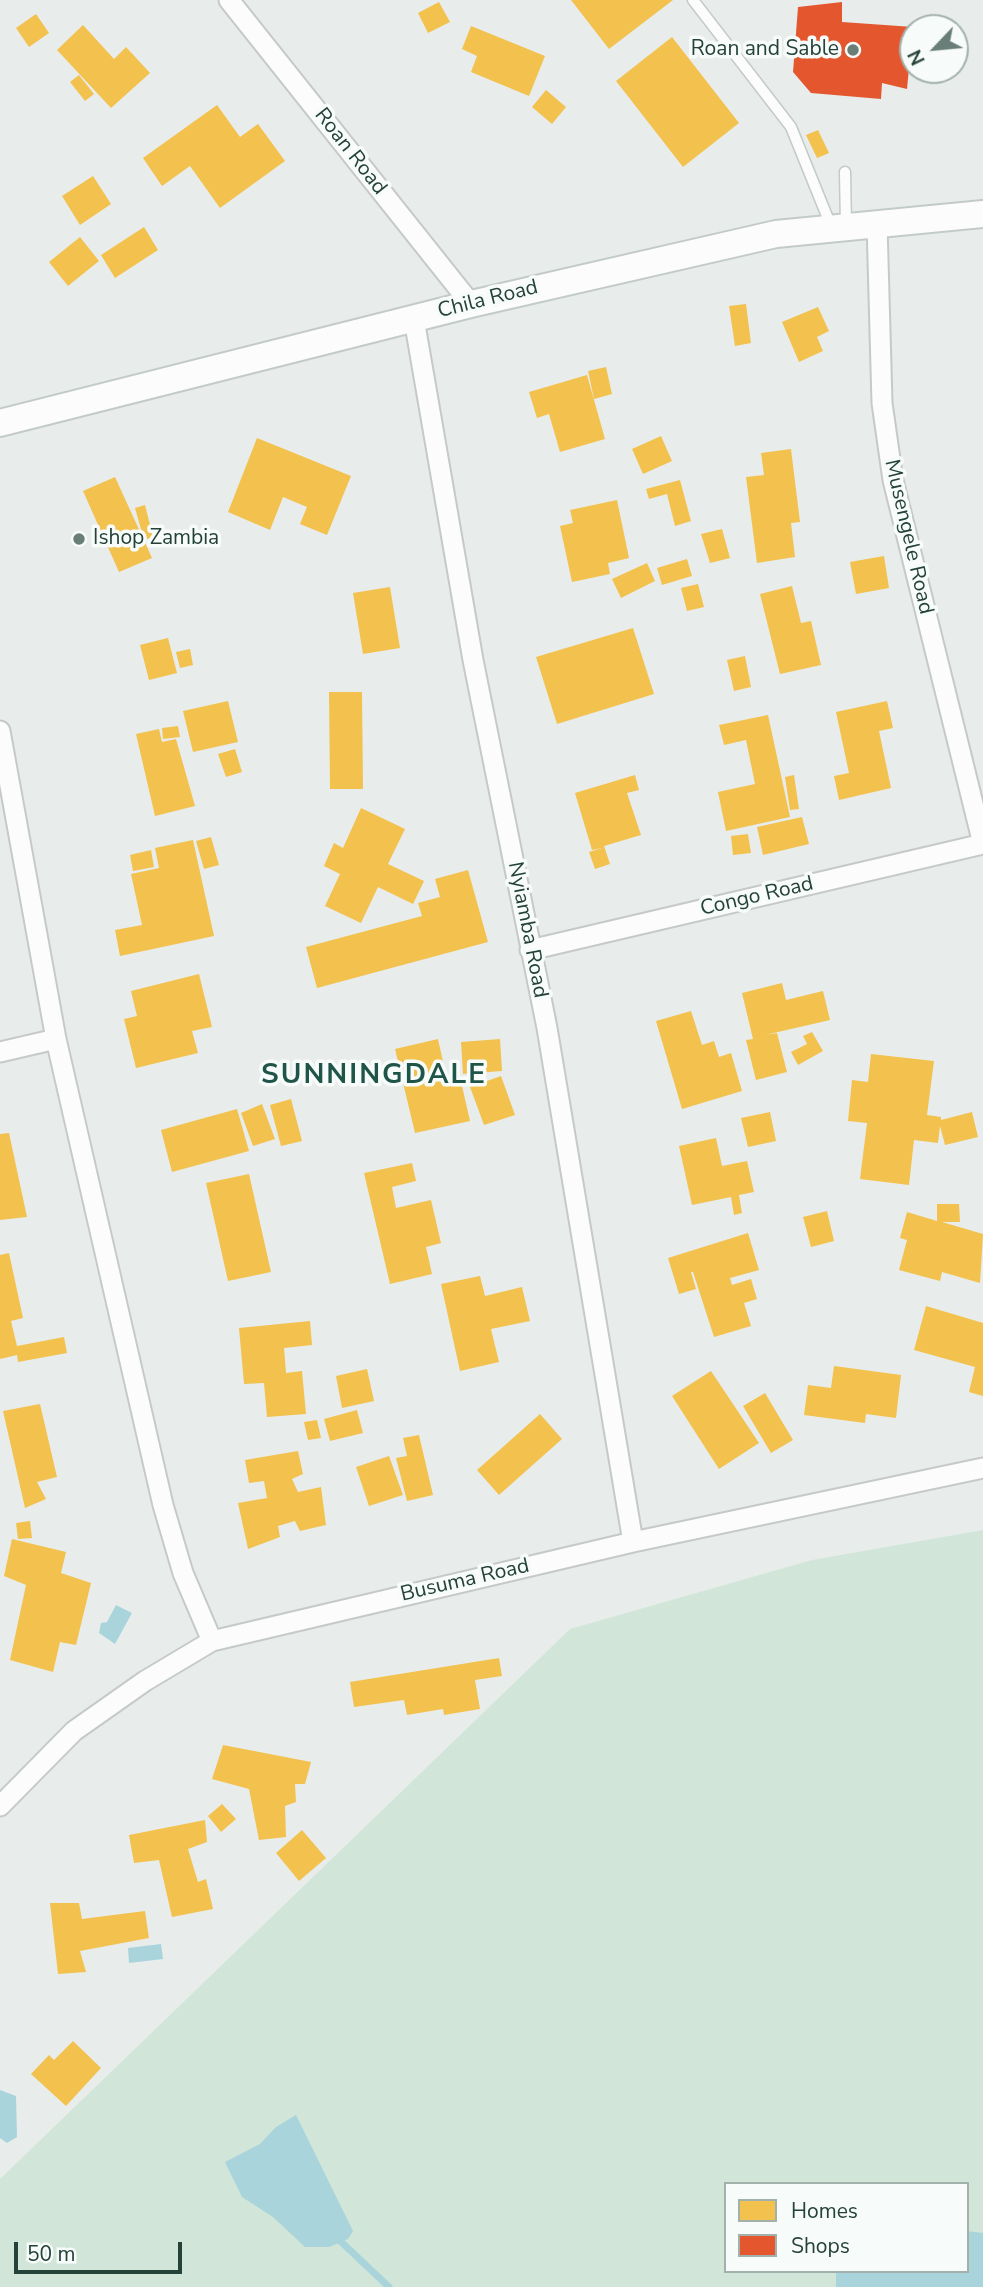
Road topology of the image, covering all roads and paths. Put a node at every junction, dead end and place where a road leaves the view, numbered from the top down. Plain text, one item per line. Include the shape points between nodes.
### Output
1 (229, 0) edge
2 (693, 0) edge
3 (845, 172) dead end
4 (983, 214) edge
5 (877, 224) junction
6 (839, 226) junction
7 (471, 304) junction
8 (414, 319) junction
9 (0, 423) edge
10 (0, 731) edge
11 (983, 844) edge
12 (530, 950) junction
13 (56, 1039) junction
14 (0, 1052) edge
15 (983, 1468) edge
16 (633, 1542) junction
17 (212, 1641) junction
18 (0, 1805) edge

1 - 7 street, Roan Road
2 - 6 lane via 791,127
3 - 6 lane
4 - 5 street, Chila Road
5 - 6 street, Chila Road
5 - 11 street, Musengele Road via 882,403 892,480
6 - 7 street, Chila Road via 763,236
7 - 8 street, Chila Road
8 - 9 street, Chila Road
8 - 12 street, Nyiamba Road via 473,660
10 - 13 street
11 - 12 street, Congo Road
12 - 16 street, Nyiamba Road
13 - 14 street
13 - 17 street via 163,1505 183,1573
15 - 16 street, Busuma Road
16 - 17 street, Busuma Road
17 - 18 street, Busuma Road via 74,1731

